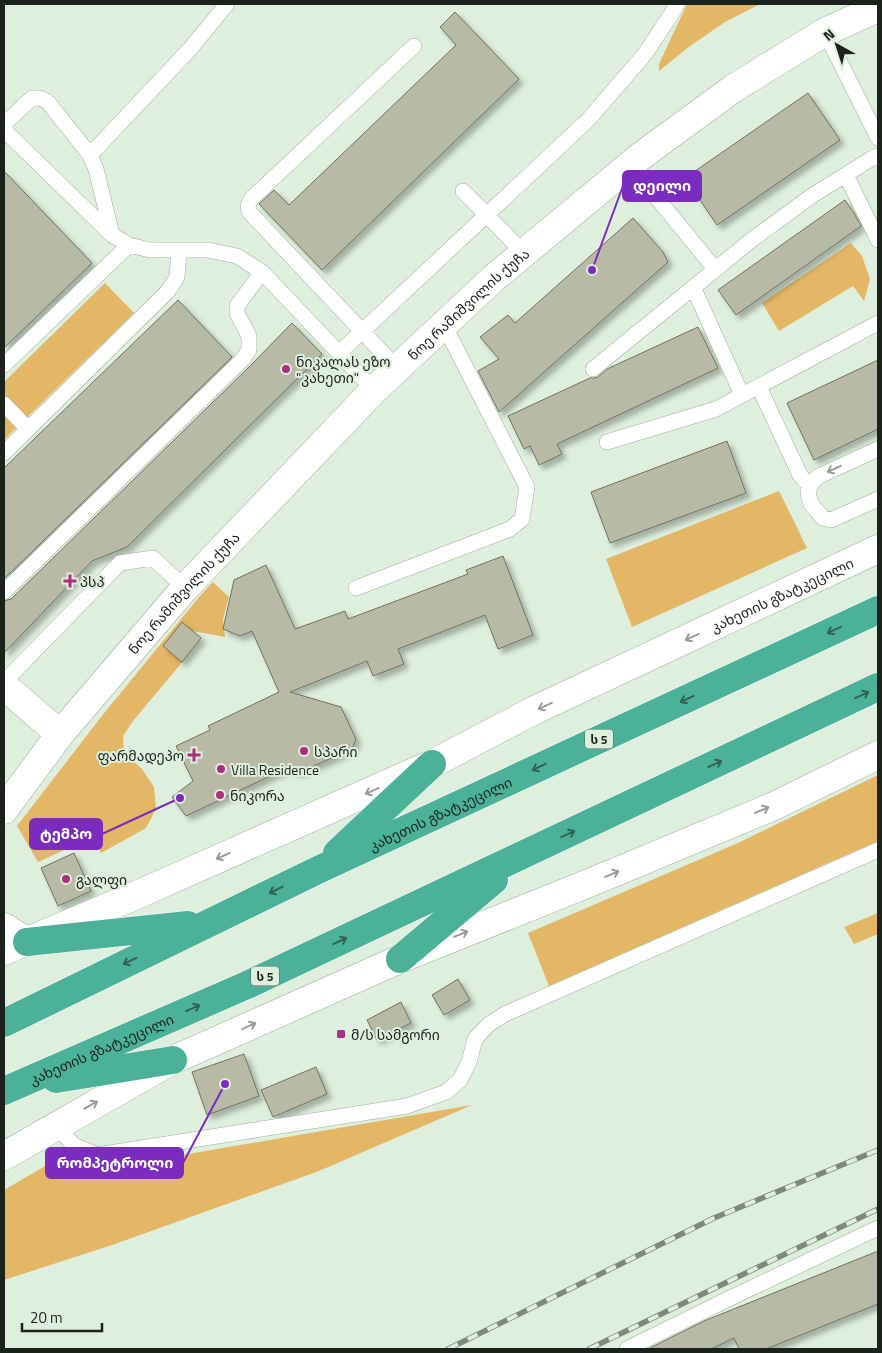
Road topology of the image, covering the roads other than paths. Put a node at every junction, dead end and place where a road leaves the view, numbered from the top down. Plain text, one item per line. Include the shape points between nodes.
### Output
1 (227, 4) edge
2 (677, 4) edge
3 (878, 8) edge
4 (825, 32) junction
5 (414, 46) dead end
6 (4, 124) edge
7 (4, 130) edge
8 (878, 138) edge
9 (90, 155) junction
10 (878, 156) edge
11 (630, 165) junction
12 (846, 175) junction
13 (464, 191) dead end
14 (487, 215) junction
15 (112, 235) junction
16 (878, 239) edge
17 (129, 245) junction
18 (179, 250) junction
19 (524, 254) junction
20 (715, 269) junction
21 (262, 272) junction
22 (693, 287) junction
23 (878, 323) edge
24 (444, 325) junction
25 (362, 332) junction
26 (339, 353) junction
27 (4, 366) edge
28 (397, 368) junction
29 (593, 369) dead end
30 (759, 387) junction
31 (374, 390) junction
32 (742, 396) junction
33 (4, 404) edge
34 (28, 429) junction
35 (607, 442) dead end
36 (878, 449) edge
37 (4, 453) edge
38 (811, 483) junction
39 (878, 499) edge
40 (878, 549) edge
41 (185, 588) junction
42 (356, 588) dead end
43 (4, 592) edge
44 (878, 610) edge
45 (4, 682) edge
46 (4, 686) edge
47 (878, 687) edge
48 (60, 734) junction
49 (878, 755) edge
50 (432, 764) junction
51 (4, 810) edge
52 (878, 850) edge
53 (524, 855) junction
54 (320, 869) junction
55 (207, 923) junction
56 (4, 927) edge
57 (15, 946) edge
58 (400, 958) junction
59 (4, 1023) edge
60 (173, 1060) junction
61 (9, 1089) edge
62 (57, 1125) junction
63 (4, 1156) edge
64 (878, 1228) edge
65 (627, 1349) edge

1 - 9 lane via 190,49
2 - 14 lane via 645,54 588,120
3 - 4 street, ნოე რამიშვილის ქუჩა
4 - 8 lane
4 - 11 street, ნოე რამიშვილის ქუჩა via 734,88
5 - 25 lane via 248,203 250,213
6 - 9 lane via 32,98 39,98 47,102
7 - 15 lane
9 - 15 lane
10 - 12 lane
11 - 19 street, ნოე რამიშვილის ქუჩა
11 - 20 lane
12 - 16 lane
12 - 20 lane via 813,195
13 - 14 lane
14 - 19 lane
14 - 25 lane
15 - 17 lane
17 - 18 lane via 150,250
17 - 27 lane
18 - 21 lane via 208,250 237,256
18 - 34 lane via 177,277 168,291
19 - 24 street, ნოე რამიშვილის ქუჩა
20 - 22 lane
21 - 26 lane
21 - 43 lane via 237,306 237,313 249,336 249,350 243,359
22 - 29 lane
22 - 32 lane
23 - 30 lane
24 - 28 street, ნოე რამიშვილის ქუჩა
24 - 42 lane via 527,487 522,518 510,529
25 - 26 lane
25 - 28 lane
26 - 31 lane
28 - 31 street, ნოე რამიშვილის ქუჩა
30 - 32 lane
30 - 38 lane via 800,475
31 - 41 street, ნოე რამიშვილის ქუჩა
32 - 35 lane via 716,410
33 - 34 lane
34 - 37 lane
36 -> 38 lane via 819,476
38 - 39 lane via 808,494 811,504 823,518 831,520
40 -> 50 street, კახეთის გზატკეცილი via 535,710
41 - 45 lane via 153,558 120,563
41 - 48 street, ნოე რამიშვილის ქუჩა
44 -> 54 highway, კახეთის გზატკეცილი / ს 5
46 - 48 street
53 -> 47 highway, კახეთის გზატკეცილი / ს 5
48 - 51 street, ნოე რამიშვილის ქუჩა
58 -> 49 street via 756,813
50 - 54 highway
50 -> 57 street, კახეთის გზატკეცილი
52 - 62 lane via 505,1014 475,1039 460,1080 446,1092 407,1106 97,1155 73,1145
53 - 58 highway
61 -> 53 highway, კახეთის გზატკეცილი / ს 5 via 247,984
54 -> 55 highway, კახეთის გზატკეცილი / ს 5
55 - 57 highway
55 -> 59 highway, კახეთის გზატკეცილი / ს 5
56 - 57 street
60 -> 58 street
60 - 61 highway
62 -> 60 street
62 - 63 street
64 - 65 lane

